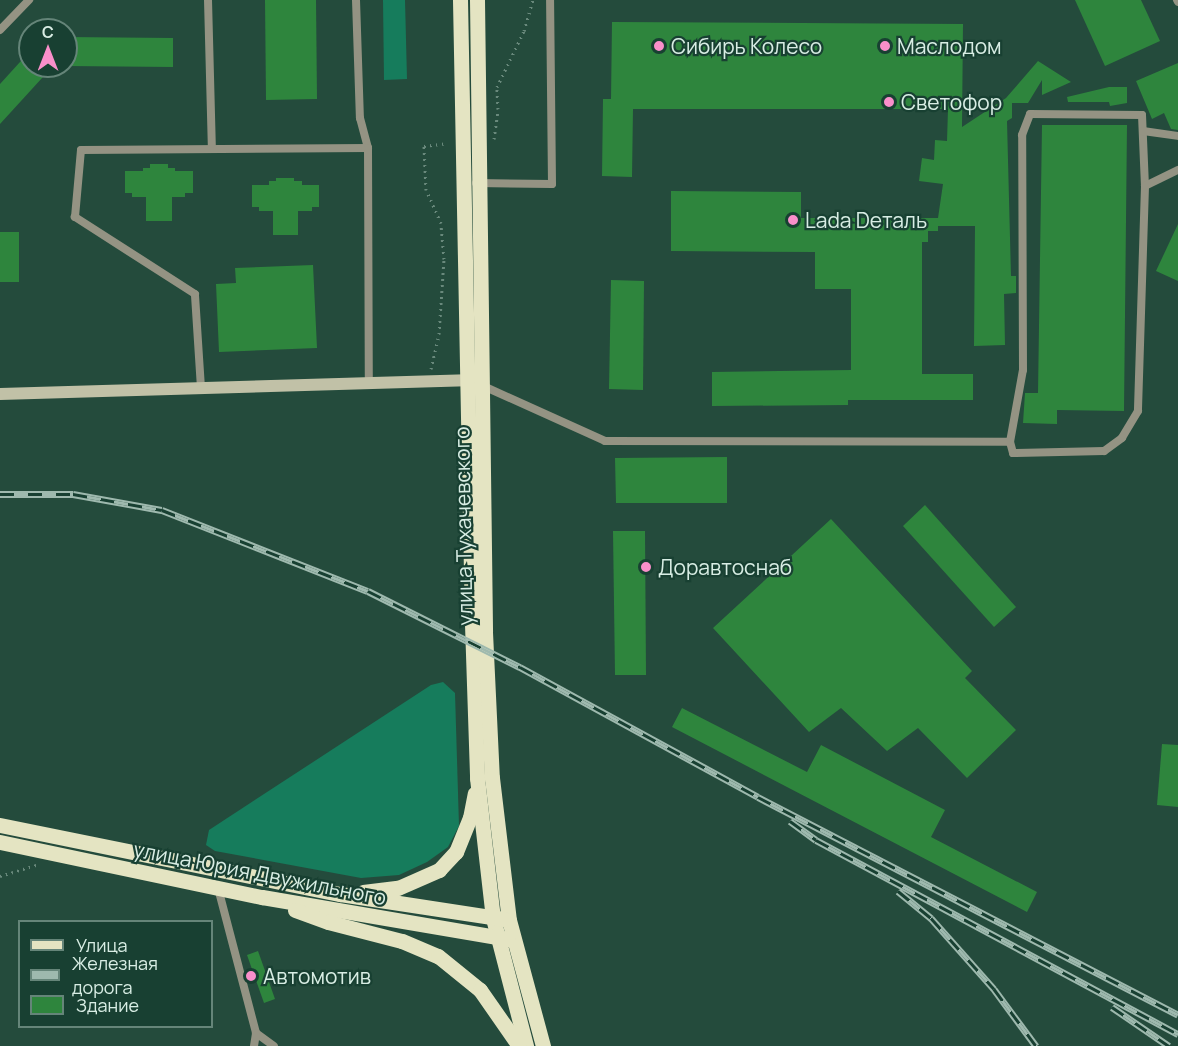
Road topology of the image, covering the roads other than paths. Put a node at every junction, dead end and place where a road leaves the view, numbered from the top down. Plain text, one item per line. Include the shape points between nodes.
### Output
1 (29, 0) edge
2 (208, 0) edge
3 (356, 0) edge
4 (460, 0) edge
5 (477, 0) edge
6 (550, 0) edge
7 (0, 30) edge
8 (1143, 131) junction
9 (1178, 136) edge
10 (368, 148) junction
11 (212, 149) junction
12 (1178, 170) edge
13 (462, 183) junction
14 (480, 183) junction
15 (1145, 186) junction
16 (466, 380) junction
17 (369, 382) junction
18 (482, 386) junction
19 (201, 388) junction
20 (0, 394) edge
21 (1010, 442) junction
22 (477, 778) junction
23 (0, 825) edge
24 (0, 842) edge
25 (218, 888) junction
26 (340, 894) junction
27 (262, 897) junction
28 (501, 919) junction
29 (497, 938) junction
30 (514, 940) junction
31 (256, 1033) junction
32 (254, 1046) edge
33 (274, 1046) edge
34 (519, 1046) edge
35 (526, 1046) edge
36 (543, 1046) edge

1 - 7 lane
2 - 11 lane
3 - 10 lane via 360,118
4 - 13 main road, улица Тухачевского
5 - 14 main road, улица Тухачевского
6 - 14 lane via 552,184
8 - 9 lane
8 - 15 lane
8 - 21 lane via 1143,115 1029,114 1022,135 1023,370
10 - 11 lane
10 - 17 lane
11 - 19 lane via 81,150 75,217 195,294
12 - 15 lane
13 - 14 lane
13 - 16 main road, улица Тухачевского
14 - 18 main road, улица Тухачевского
15 - 21 lane via 1138,411 1122,438 1104,451 1013,453
16 - 17 street
16 - 18 lane
16 - 22 main road, улица Тухачевского
17 - 19 street
18 - 21 lane via 605,441
18 - 28 main road, улица Тухачевского via 486,632 502,873
19 - 20 street
22 - 26 main road via 470,818 456,852 439,870 398,888
22 - 28 main road, улица Тухачевского
23 - 26 main road, улица Юрия Двужильного
24 - 25 main road, улица Юрия Двужильного
25 - 27 main road, улица Юрия Двужильного
25 - 31 lane
26 - 28 main road, улица Юрия Двужильного
27 - 29 main road, улица Юрия Двужильного
27 - 34 main road via 438,956 480,990
28 - 29 main road, улица Тухачевского
28 - 30 main road, улица Тухачевского
29 - 30 main road, улица Юрия Двужильного
29 - 35 main road, улица Тухачевского
30 - 36 main road, улица Тухачевского
31 - 32 lane
31 - 33 lane

